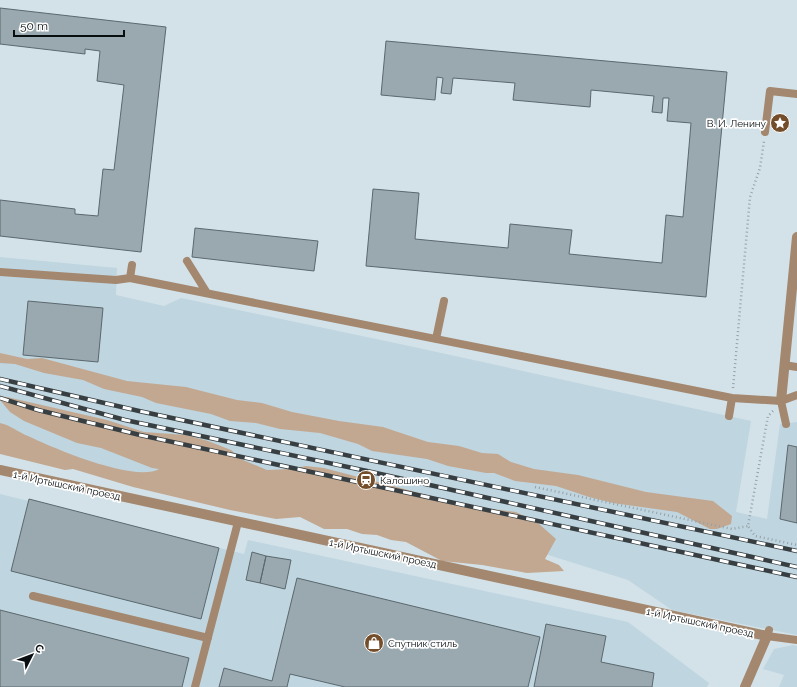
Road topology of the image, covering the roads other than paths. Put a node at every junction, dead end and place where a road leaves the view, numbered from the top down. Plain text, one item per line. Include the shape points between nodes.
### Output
1 (797, 94) edge
2 (765, 132) road end
3 (797, 237) edge
4 (187, 261) dead end
5 (132, 265) dead end
6 (0, 272) edge
7 (130, 278) junction
8 (207, 293) junction
9 (444, 301) dead end
10 (436, 339) junction
11 (784, 365) junction
12 (797, 367) edge
13 (797, 396) edge
14 (732, 398) junction
15 (781, 401) junction
16 (729, 416) dead end
17 (786, 424) dead end
18 (0, 470) edge
19 (238, 522) junction
20 (33, 596) dead end
21 (768, 633) junction
22 (208, 638) junction
23 (797, 640) edge
24 (195, 687) edge
25 (745, 687) edge

1 - 2 lane via 770,92
3 - 11 street
4 - 8 lane
5 - 7 lane
6 - 7 lane via 116,280
7 - 8 lane
8 - 10 lane
9 - 10 lane
10 - 14 lane
11 - 12 lane
11 - 15 street
13 - 15 lane
14 - 15 lane
14 - 16 lane
15 - 17 lane
18 - 19 street, 1-й Иртышский проезд
19 - 21 street, 1-й Иртышский проезд
19 - 22 lane
20 - 22 lane
21 - 23 lane
21 - 25 street
22 - 24 lane

